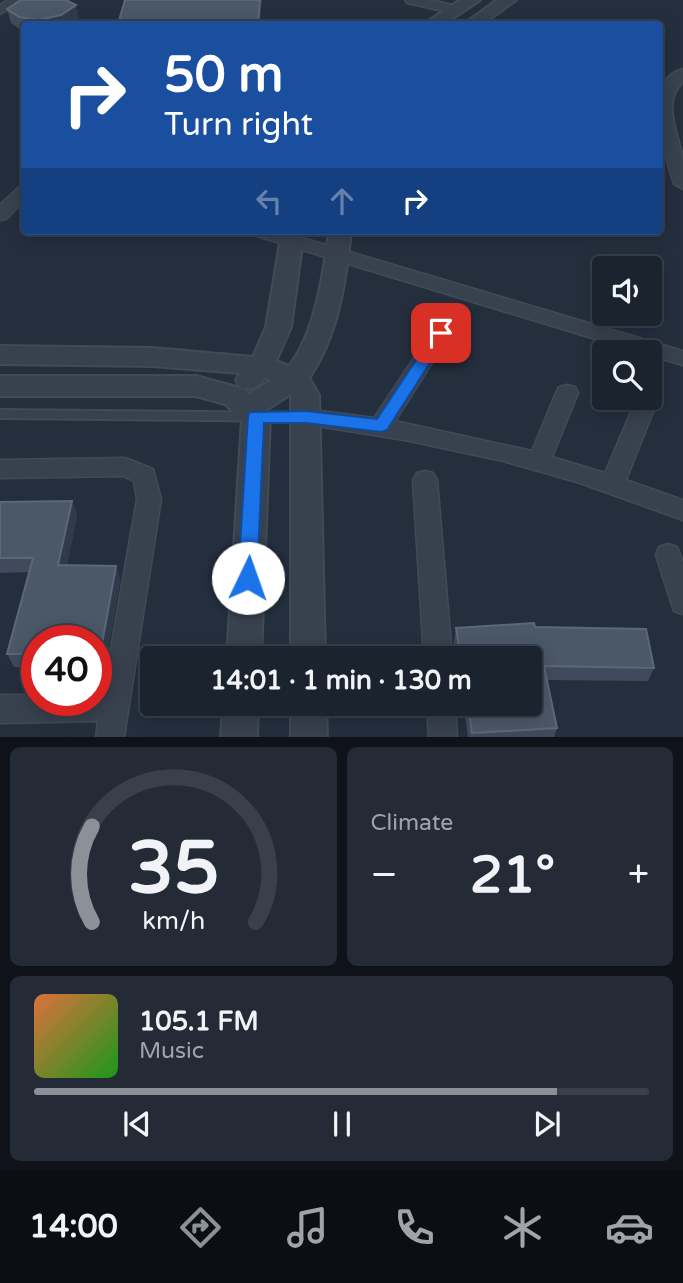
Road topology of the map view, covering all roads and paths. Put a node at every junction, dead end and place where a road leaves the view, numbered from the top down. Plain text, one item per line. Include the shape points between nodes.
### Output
1 (18, 0) edge
2 (412, 0) edge
3 (508, 0) edge
4 (462, 3) edge
5 (0, 10) edge
6 (437, 21) edge
7 (476, 21) edge
8 (683, 73) edge
9 (683, 184) edge
10 (21, 195) edge
11 (0, 215) edge
12 (292, 237) edge
13 (339, 243) edge
14 (441, 333) dead end
15 (0, 355) edge
16 (683, 358) edge
17 (261, 367) junction
18 (293, 378) junction
19 (0, 386) edge
20 (567, 393) dead end
21 (246, 407) junction
22 (643, 410) edge
23 (0, 414) edge
24 (306, 417) junction
25 (381, 425) junction
26 (538, 463) junction
27 (0, 469) edge
28 (425, 480) dead end
29 (612, 485) junction
30 (683, 510) edge
31 (668, 555) dead end
32 (683, 603) edge
33 (244, 646) edge
34 (308, 646) edge
35 (437, 646) edge
36 (114, 707) junction
37 (0, 709) edge
38 (240, 716) edge
39 (309, 716) edge
40 (442, 716) edge
41 (110, 737) edge
42 (239, 737) edge
43 (309, 737) edge
44 (443, 737) edge

1 - 5 street
2 - 4 street
3 - 7 street
4 - 6 street
8 - 9 street via 668,89 665,115
10 - 11 street
12 - 13 street
12 - 17 street via 278,334
13 - 16 street
13 - 18 street via 317,337 309,359
14 - 25 street
15 - 17 street via 192,360
17 - 18 street
17 - 21 street
18 - 21 street
18 - 24 street via 306,395
19 - 21 street via 196,386
20 - 26 street
21 - 23 lane
21 - 24 lane
21 - 33 street
22 - 29 street
24 - 25 street
24 - 34 street
25 - 26 street
26 - 29 street
27 - 36 street via 125,467 145,476 149,499
28 - 35 street
29 - 30 street
31 - 32 street
36 - 37 street
36 - 41 street
38 - 42 street
39 - 43 street
40 - 44 street

